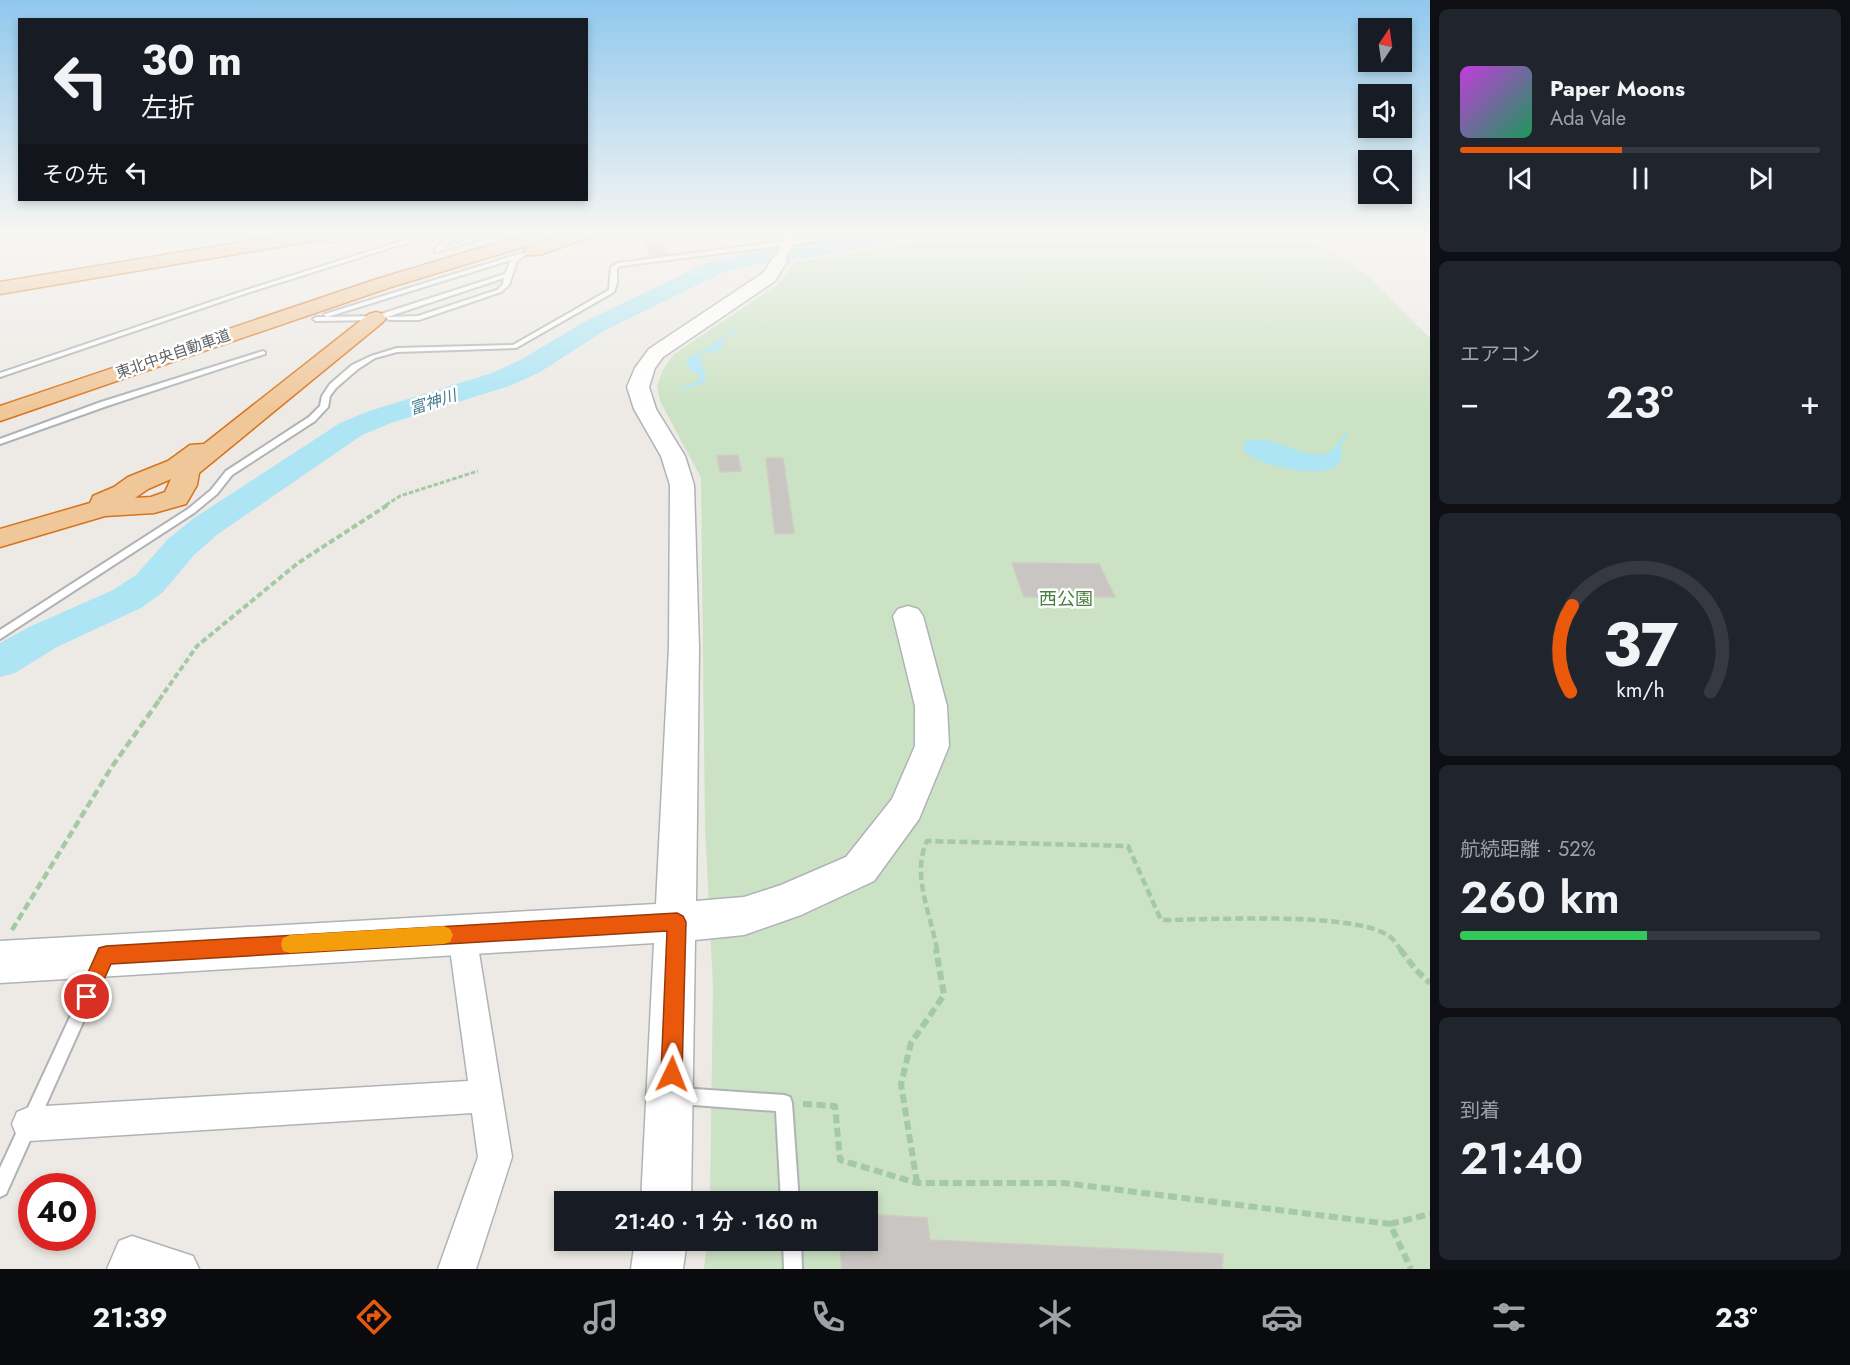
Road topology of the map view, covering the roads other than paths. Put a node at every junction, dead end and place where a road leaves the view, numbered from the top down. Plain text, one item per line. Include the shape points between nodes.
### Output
1 (249, 291) edge
2 (326, 291) edge
3 (358, 291) edge
4 (405, 291) edge
5 (454, 291) edge
6 (498, 291) edge
7 (612, 291) edge
8 (747, 291) edge
9 (370, 318) junction
10 (316, 319) junction
11 (263, 353) dead end
12 (0, 375) edge
13 (0, 412) edge
14 (0, 422) edge
15 (0, 442) edge
16 (0, 531) edge
17 (0, 538) edge
18 (908, 616) dead end
19 (0, 635) edge
20 (677, 922) junction
21 (462, 934) junction
22 (5, 948) edge
23 (106, 955) junction
24 (486, 1096) junction
25 (671, 1096) junction
26 (29, 1124) junction
27 (0, 1188) edge
28 (667, 1191) edge
29 (788, 1191) edge
30 (659, 1251) edge
31 (792, 1251) edge
32 (126, 1269) edge
33 (180, 1269) edge
34 (457, 1269) edge
35 (657, 1269) edge
36 (793, 1269) edge

1 - 12 lane
2 - 13 highway
3 - 13 highway, 東北中央自動車道
4 - 10 lane
5 - 9 lane
6 - 9 lane via 418,318
7 - 19 lane via 514,346 397,350 355,367 333,386 324,407 312,419 230,473 191,512
8 - 20 street via 656,353 638,387 645,409 674,456 682,485 684,648
9 - 10 lane
9 - 16 highway via 177,467 103,502
9 - 17 highway via 188,470 176,498 154,505 103,508
10 - 14 highway
11 - 15 lane
18 - 20 street via 931,706 932,746 906,808 860,869 787,902 744,916
20 - 21 street
20 - 25 street
21 - 23 street
21 - 24 street
22 - 23 street
23 - 26 lane
24 - 26 street
24 - 34 street via 495,1157
25 - 28 street
25 - 29 lane via 784,1103
26 - 27 lane
30 - 35 street
31 - 36 lane
32 - 33 street via 132,1254

